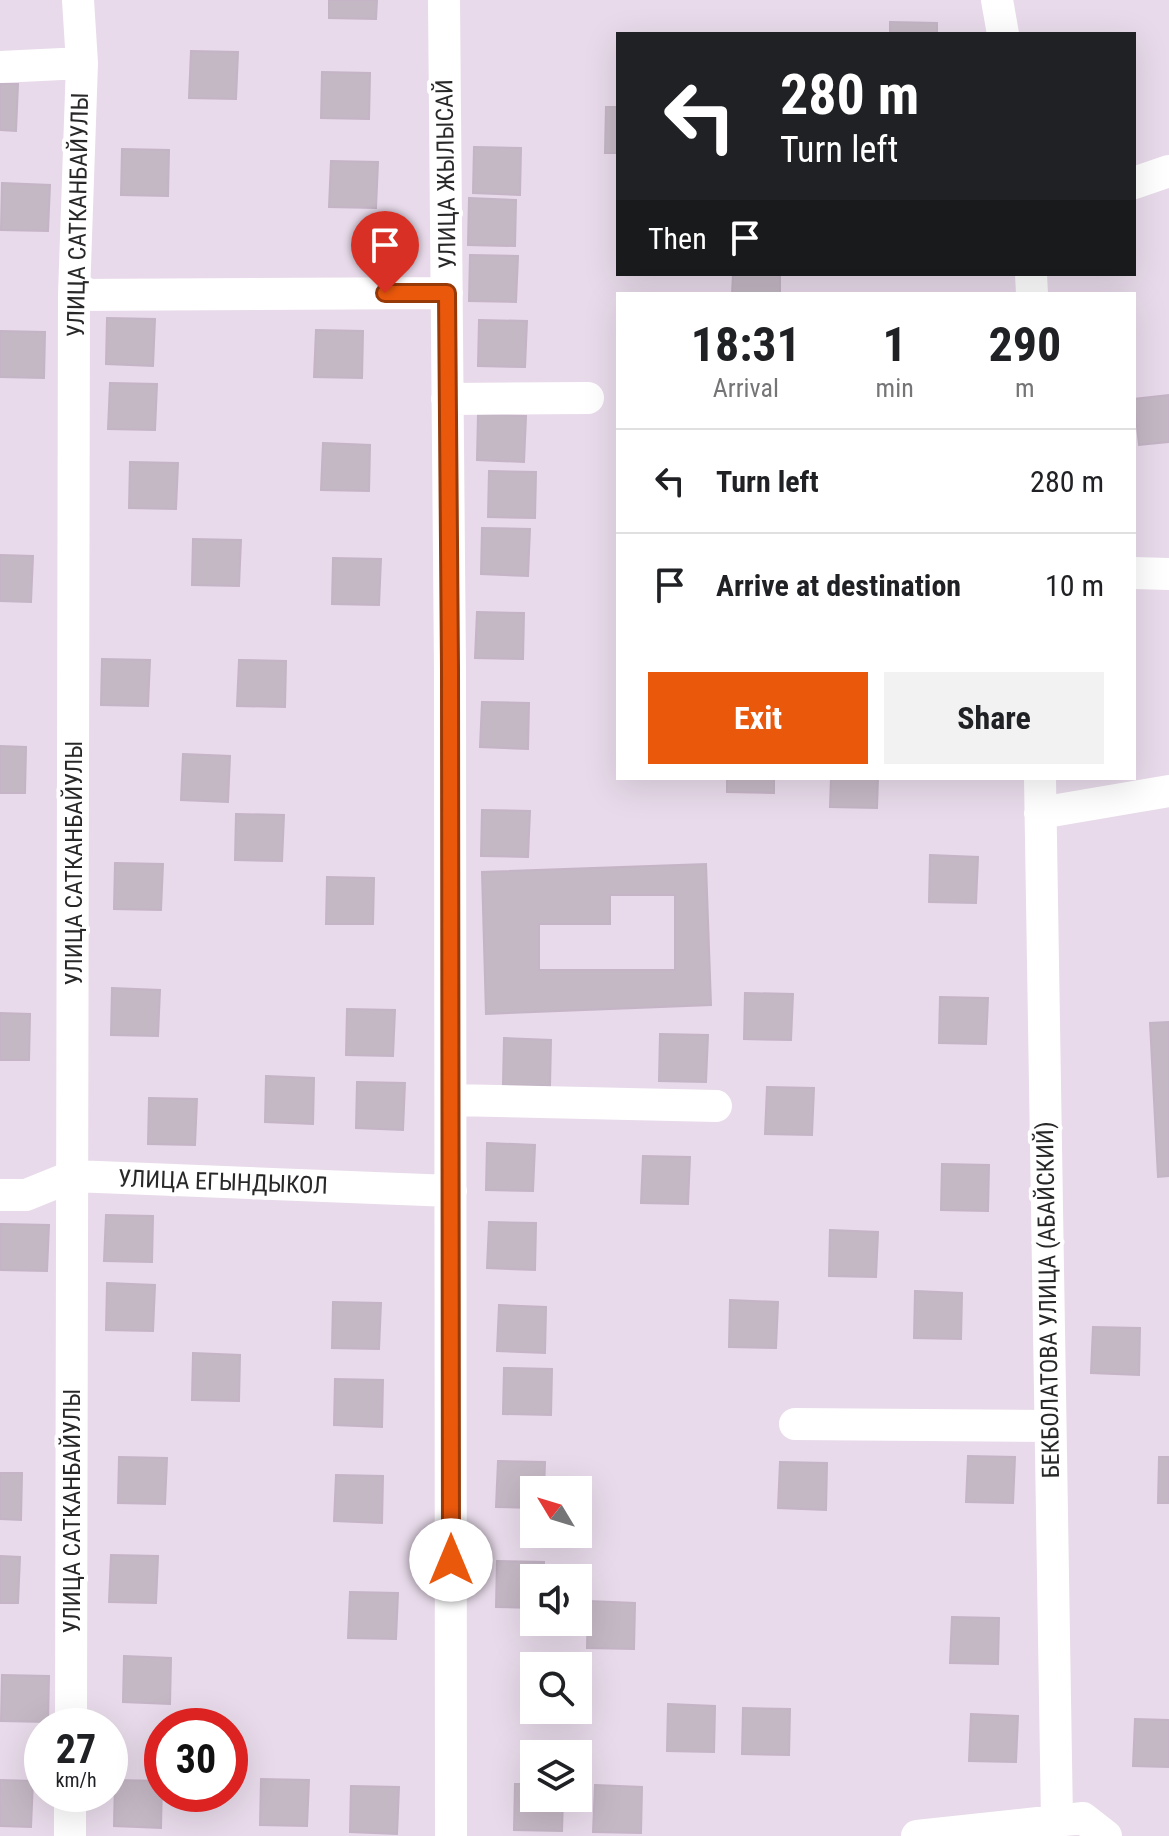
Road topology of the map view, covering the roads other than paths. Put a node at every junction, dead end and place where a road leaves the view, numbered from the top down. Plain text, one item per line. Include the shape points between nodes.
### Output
1 (78, 0) edge
2 (444, 0) edge
3 (997, 0) edge
4 (1003, 32) edge
5 (82, 63) junction
6 (0, 67) edge
7 (1169, 171) edge
8 (1136, 182) edge
9 (447, 293) junction
10 (74, 295) junction
11 (588, 398) dead end
12 (447, 399) junction
13 (1136, 573) edge
14 (1169, 574) edge
15 (1040, 780) edge
16 (1169, 791) edge
17 (1040, 813) junction
18 (451, 1100) junction
19 (716, 1106) dead end
20 (73, 1176) junction
21 (451, 1191) junction
22 (0, 1195) edge
23 (795, 1424) dead end
24 (1050, 1426) junction
25 (71, 1708) edge
26 (70, 1812) edge
27 (1057, 1821) junction
28 (70, 1836) edge
29 (451, 1836) edge
30 (917, 1836) edge
31 (1106, 1836) edge

1 - 5 street, УЛИЦА САТКАНБАЙУЛЫ
2 - 9 street, УЛИЦА ЖЫЛЫСАЙ
3 - 4 street
5 - 6 street
5 - 10 street, УЛИЦА САТКАНБАЙУЛЫ
7 - 8 street
9 - 10 street
9 - 12 street, УЛИЦА ЖЫЛЫСАЙ
10 - 20 street, УЛИЦА САТКАНБАЙУЛЫ
11 - 12 street
12 - 18 street, УЛИЦА ЖЫЛЫСАЙ
13 - 14 street
15 - 17 street, БЕКБОЛАТОВА УЛИЦА (АБАЙСКИЙ)
16 - 17 street
17 - 24 street, БЕКБОЛАТОВА УЛИЦА (АБАЙСКИЙ)
18 - 19 street
18 - 21 street, УЛИЦА ЖЫЛЫСАЙ
20 - 21 street, УЛИЦА ЕГЫНДЫКОЛ
20 - 22 street, УЛИЦА ЕГЫНДЫКОЛ via 26,1195
20 - 25 street, УЛИЦА САТКАНБАЙУЛЫ
21 - 29 street, УЛИЦА ЖЫЛЫСАЙ
23 - 24 street
24 - 27 street, БЕКБОЛАТОВА УЛИЦА (АБАЙСКИЙ)
26 - 28 street
27 - 30 street
27 - 31 street via 1083,1818

